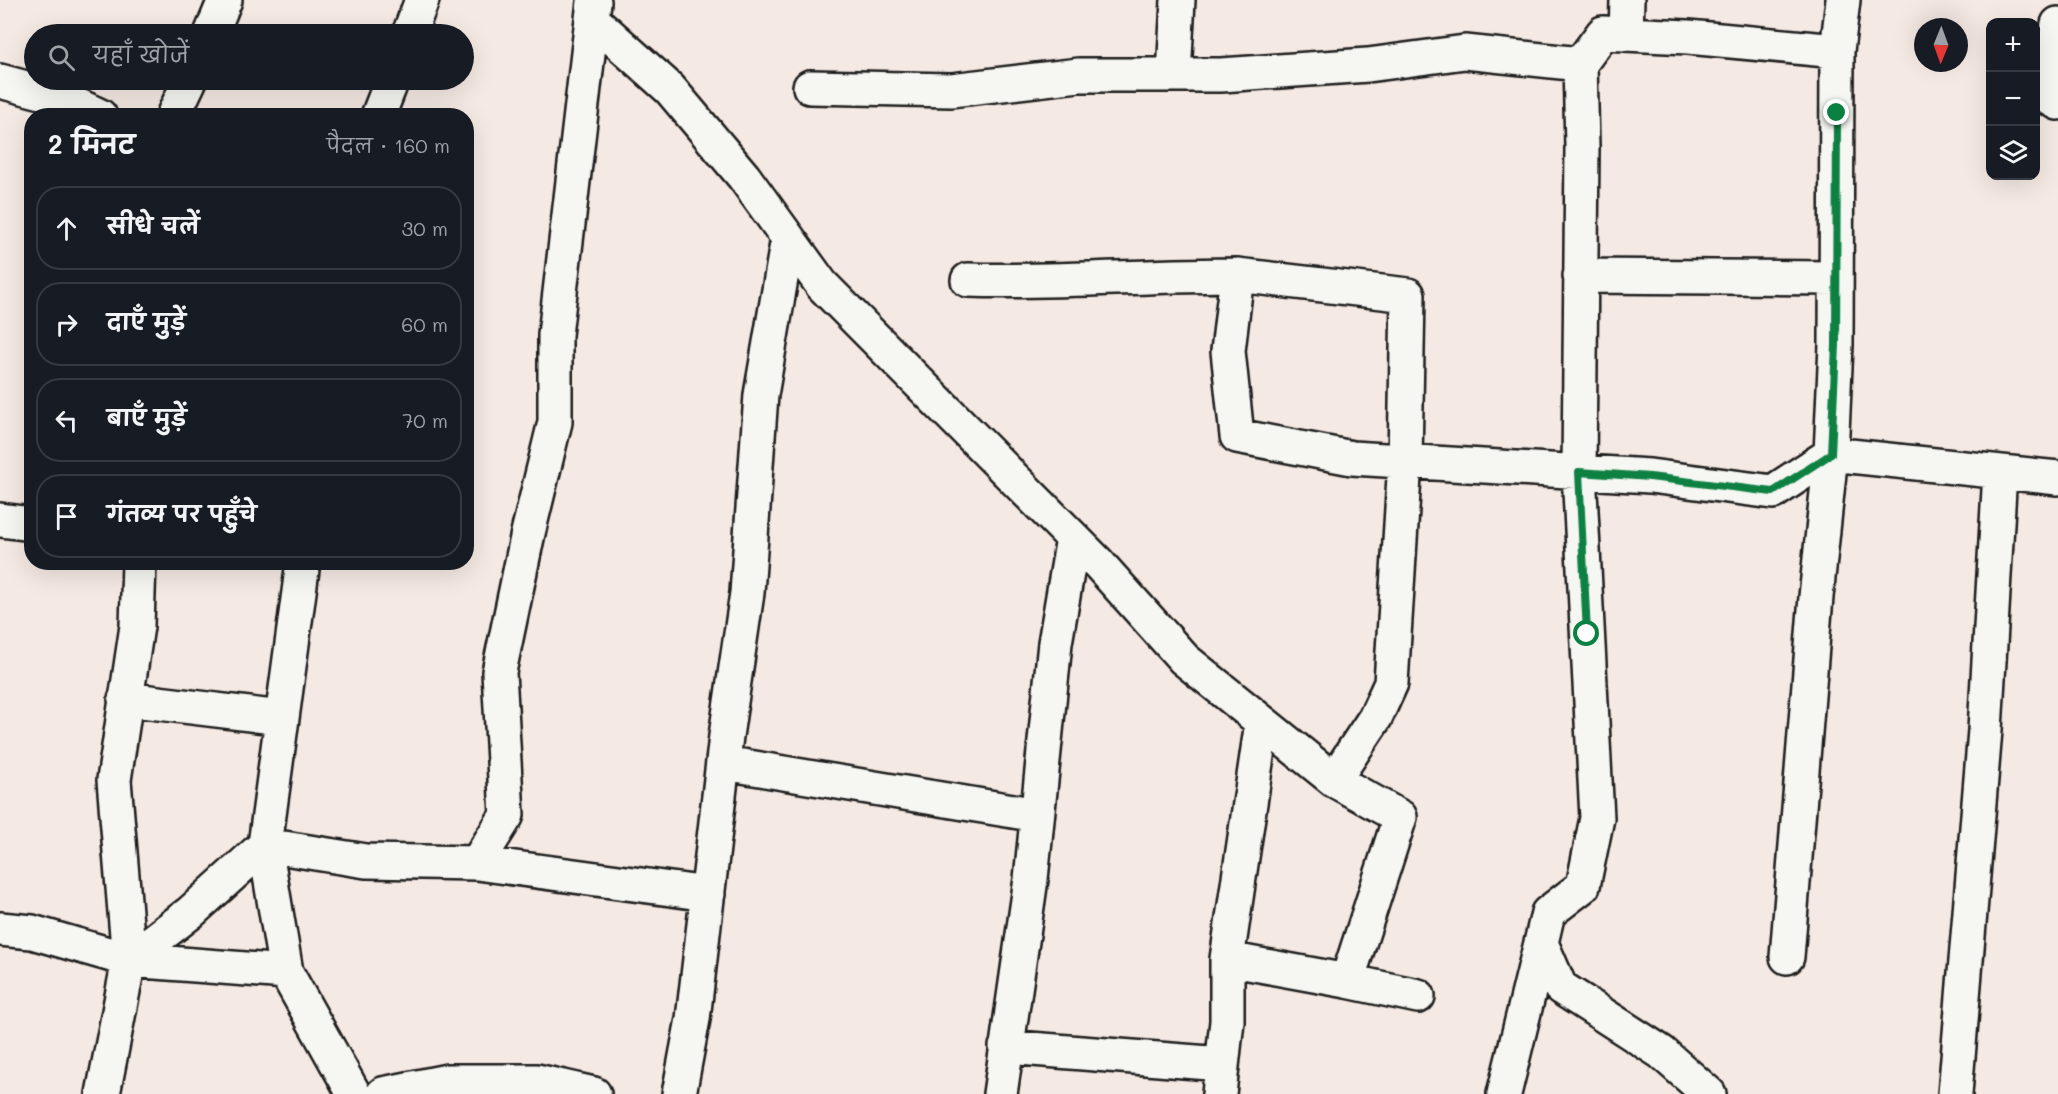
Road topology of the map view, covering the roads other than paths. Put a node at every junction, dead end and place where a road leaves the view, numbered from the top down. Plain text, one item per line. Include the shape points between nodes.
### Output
1 (225, 0) edge
2 (422, 0) edge
3 (1178, 0) edge
4 (1626, 0) edge
5 (1843, 0) edge
6 (2057, 0) edge
7 (593, 10) edge
8 (2058, 17) edge
9 (215, 24) edge
10 (413, 24) edge
11 (2058, 24) edge
12 (1626, 34) junction
13 (1837, 51) junction
14 (1580, 64) junction
15 (1174, 75) junction
16 (0, 81) edge
17 (24, 87) edge
18 (810, 87) dead end
19 (34, 90) edge
20 (185, 90) edge
21 (388, 90) edge
22 (2058, 103) edge
23 (83, 108) edge
24 (177, 108) edge
25 (381, 108) edge
26 (788, 238) junction
27 (1237, 275) junction
28 (1580, 276) junction
29 (1836, 278) junction
30 (968, 280) dead end
31 (1831, 454) junction
32 (1405, 461) junction
33 (1579, 472) junction
34 (2000, 472) junction
35 (2058, 478) edge
36 (0, 520) edge
37 (24, 523) edge
38 (1073, 538) junction
39 (140, 570) edge
40 (302, 570) edge
41 (125, 699) junction
42 (282, 718) junction
43 (1262, 722) junction
44 (724, 763) junction
45 (1334, 780) junction
46 (1037, 815) junction
47 (265, 845) junction
48 (477, 863) junction
49 (708, 894) junction
50 (0, 929) edge
51 (1540, 943) junction
52 (1787, 957) dead end
53 (1227, 959) junction
54 (129, 960) junction
55 (286, 972) junction
56 (1347, 981) junction
57 (1418, 996) dead end
58 (1006, 1047) junction
59 (1221, 1079) edge
60 (103, 1094) edge
61 (354, 1094) edge
62 (382, 1094) edge
63 (594, 1094) edge
64 (679, 1094) edge
65 (1000, 1094) edge
66 (1504, 1094) edge
67 (1709, 1094) edge
68 (1955, 1094) edge

1 - 9 street
2 - 10 street
3 - 15 street
4 - 12 street
5 - 13 street
6 - 8 street
7 - 26 street via 670,89 744,177
7 - 48 street via 555,335 555,422 499,672 507,816
11 - 22 street via 2047,96
12 - 13 street
12 - 14 street via 1603,33
13 - 29 street
14 - 15 street via 1465,52 1368,65
14 - 28 street
15 - 18 street via 1079,75 951,90
16 - 17 street
19 - 23 street
20 - 24 street
21 - 25 street
26 - 38 street via 822,285
26 - 44 street via 761,395 747,593
27 - 30 street
27 - 32 street via 1228,351 1237,436 1352,458
27 - 32 street via 1408,295
28 - 29 street
28 - 33 street
29 - 31 street
31 - 33 street via 1773,492
31 - 34 street
31 - 52 street
32 - 33 street
32 - 45 street via 1391,683 1375,718
33 - 51 street via 1597,818 1583,886 1548,913
34 - 35 street
34 - 68 street
36 - 37 street
38 - 43 street via 1184,659
38 - 46 street via 1055,643
39 - 41 street via 137,626
40 - 42 street
41 - 42 street
41 - 54 street via 114,780
42 - 47 street
43 - 45 street
43 - 53 street
44 - 46 street
44 - 49 street
45 - 56 street via 1400,817
46 - 58 street via 1020,969
47 - 48 street via 366,861
47 - 54 street via 191,912
47 - 55 street
48 - 49 street
49 - 64 street via 693,1019
50 - 54 street via 33,932
51 - 66 street
51 - 67 street via 1560,987 1661,1052
53 - 56 street
53 - 59 street via 1227,1021
54 - 55 street
54 - 60 street
55 - 61 street
56 - 57 street
58 - 59 street
58 - 65 street
62 - 63 street via 448,1081 537,1081

